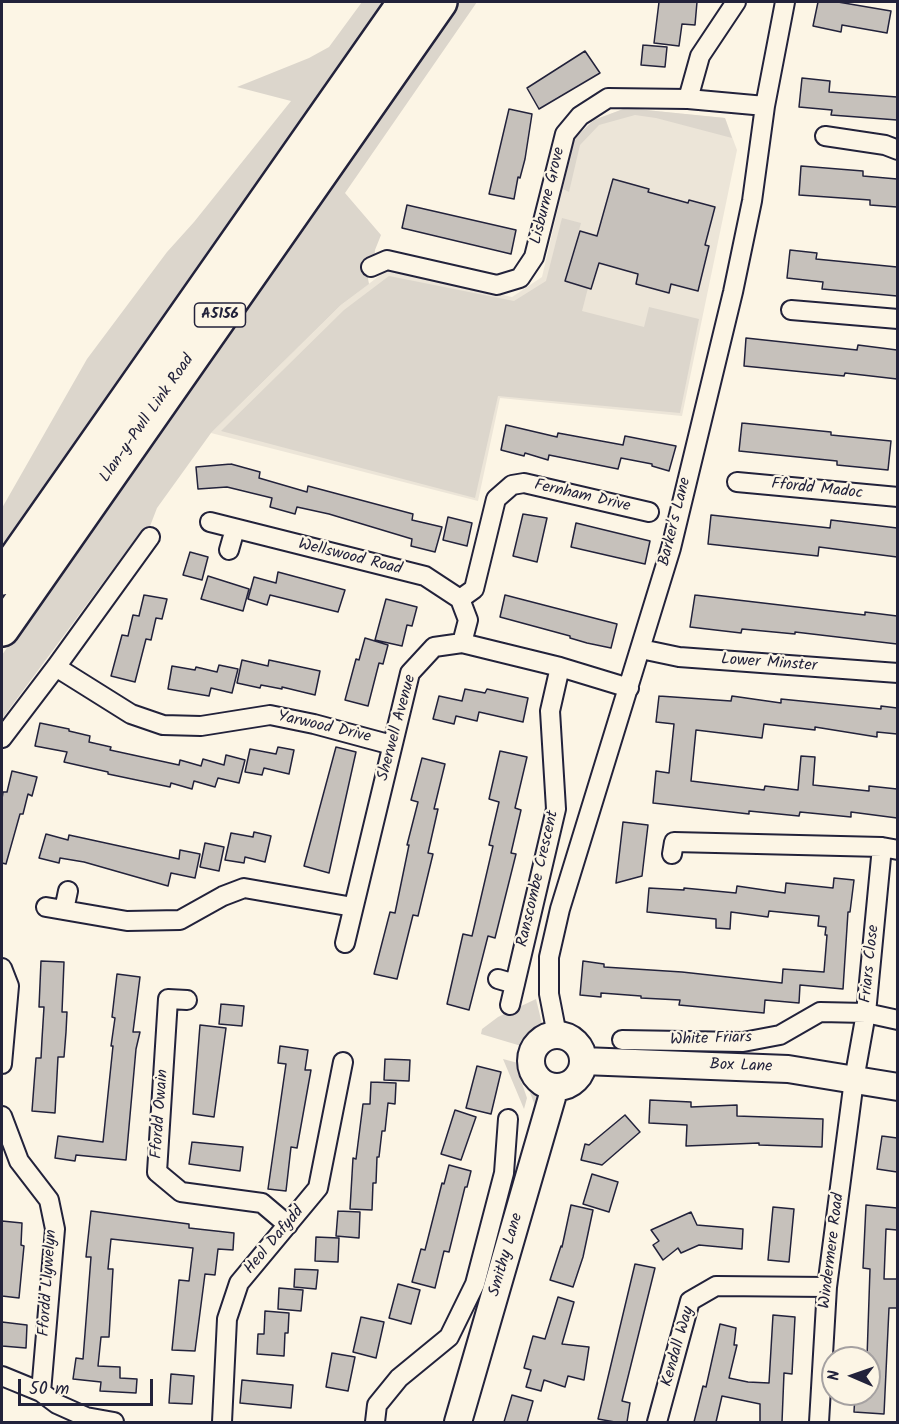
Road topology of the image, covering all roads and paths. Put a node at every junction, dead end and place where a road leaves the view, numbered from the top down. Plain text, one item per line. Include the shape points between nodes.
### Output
1 (405, 2) edge
2 (440, 2) edge
3 (736, 2) edge
4 (785, 2) edge
5 (688, 99) junction
6 (765, 106) junction
7 (825, 136) dead end
8 (897, 150) edge
9 (371, 267) dead end
10 (791, 310) dead end
11 (897, 319) edge
12 (737, 482) dead end
13 (897, 497) edge
14 (649, 512) dead end
15 (210, 522) dead end
16 (235, 530) junction
17 (148, 548) dead end
18 (229, 550) dead end
19 (2, 578) edge
20 (460, 599) junction
21 (2, 629) edge
22 (462, 643) junction
23 (640, 649) junction
24 (560, 667) junction
25 (56, 668) junction
26 (897, 673) edge
27 (629, 688) junction
28 (2, 738) edge
29 (392, 745) junction
30 (674, 841) dead end
31 (890, 849) edge
32 (68, 891) dead end
33 (353, 907) junction
34 (345, 943) dead end
35 (2, 968) edge
36 (187, 1000) dead end
37 (510, 1005) dead end
38 (866, 1013) junction
39 (897, 1020) edge
40 (557, 1035) junction
41 (622, 1040) dead end
42 (583, 1061) junction
43 (343, 1062) dead end
44 (2, 1064) edge
45 (854, 1080) junction
46 (555, 1087) junction
47 (897, 1088) edge
48 (2, 1116) edge
49 (508, 1119) dead end
50 (288, 1225) junction
51 (827, 1287) junction
52 (2, 1376) edge
53 (41, 1392) junction
54 (114, 1422) edge
55 (222, 1422) edge
56 (375, 1422) edge
57 (458, 1422) edge
58 (657, 1422) edge
59 (819, 1422) edge

1 - 19 highway, Llan-y-Pwll Link Road / A5156
2 - 21 highway, Llan-y-Pwll Link Road / A5156
3 - 5 street via 700,56
4 - 6 street, Barker's Lane
5 - 6 street, Lisburne Grove
5 - 9 street, Lisburne Grove via 608,98 580,116 565,134 534,257 520,278 497,285 387,260
6 - 23 street, Barker's Lane via 752,201 733,292 671,549
7 - 8 street
10 - 11 street
12 - 13 street, Ffordd Madoc
14 - 20 street, Fernham Drive via 524,483 512,485 496,499 474,589
15 - 16 street, Wellswood Road
16 - 18 street
16 - 20 street, Wellswood Road via 425,576
17 - 25 street
20 - 22 street via 468,620
22 - 24 street, Sherwell Avenue
22 - 29 street, Sherwell Avenue via 434,647 410,673
23 - 26 street, Lower Minster via 679,657
23 - 27 street, Barker's Lane
24 - 27 street, Sherwell Avenue
24 - 37 street, Ranscombe Crescent via 550,711 556,809 506,981
25 - 28 street
25 - 29 street, Yarwood Drive via 130,714 163,725 201,726 270,716
27 - 40 street, Barker's Lane via 560,909 549,957 549,994
29 - 33 street, Sherwell Avenue
30 - 31 street, Friars Close
31 - 38 street, Friars Close
32 - 33 street via 55,909 127,921 180,920 244,888
33 - 34 street, Sherwell Avenue
35 - 44 street via 9,986
36 - 50 street, Ffordd Owain via 168,999 157,1172 182,1192 262,1203
38 - 39 street, White Friars
38 - 41 street, White Friars via 820,1011 780,1035 742,1042
38 - 45 street, Friars Close
40 - 42 street via 573,1040
40 - 46 street via 541,1040 531,1062 536,1076
42 - 45 street, Box Lane via 788,1069
42 - 46 street via 578,1077
43 - 50 street, Heol Dafydd via 318,1188
45 - 47 street, Box Lane
45 - 51 street, Windermere Road
46 - 57 street, Smithy Lane
48 - 53 street, Ffordd Llywelyn via 18,1161 49,1200 55,1228
49 - 56 street, Smithy Lane via 504,1173 475,1284 449,1337 399,1378 377,1405
50 - 55 street, Heol Dafydd via 239,1283 227,1319
51 - 58 street, Kendall Way via 716,1286 690,1301
51 - 59 street, Windermere Road
52 - 53 street
53 - 54 street via 86,1417

